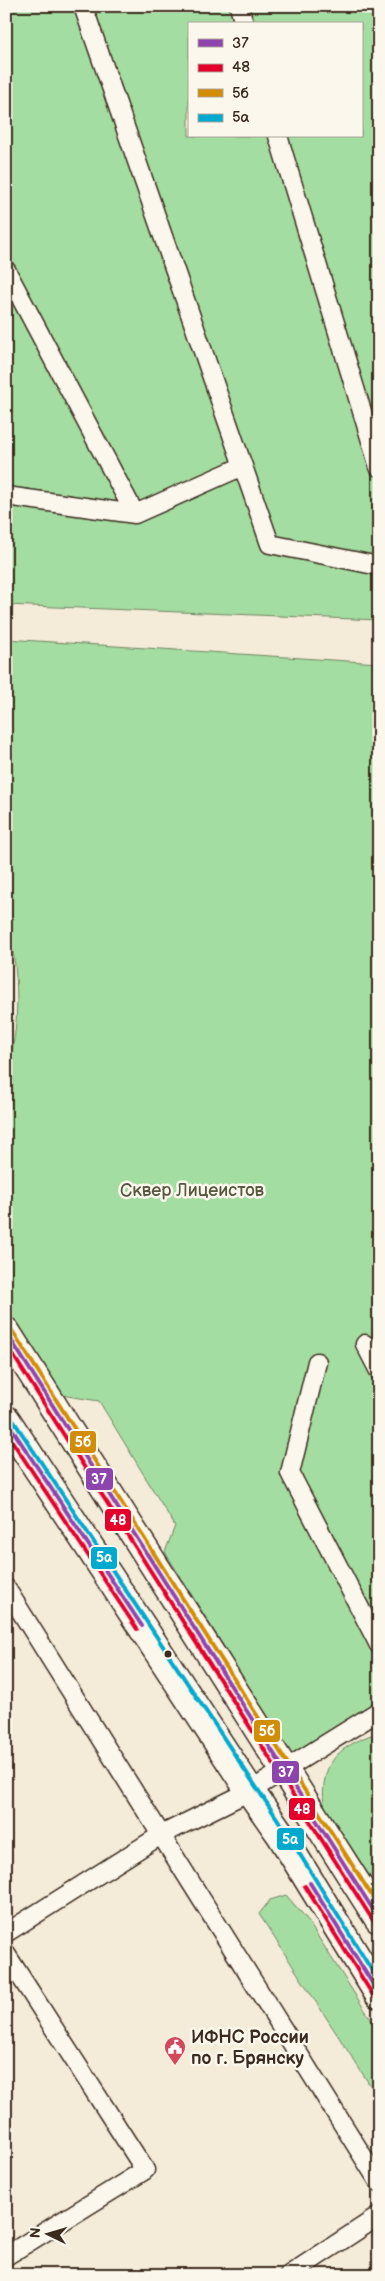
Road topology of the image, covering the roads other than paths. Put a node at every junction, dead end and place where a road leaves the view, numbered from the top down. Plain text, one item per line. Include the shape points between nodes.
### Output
1 (83, 6) edge
2 (239, 6) edge
3 (243, 22) edge
4 (279, 138) edge
5 (6, 270) edge
6 (243, 466) junction
7 (379, 467) edge
8 (6, 496) edge
9 (135, 514) junction
10 (379, 566) edge
11 (6, 1332) edge
12 (365, 1344) dead end
13 (317, 1362) dead end
14 (379, 1371) edge
15 (6, 1420) edge
16 (6, 1588) edge
17 (379, 1645) edge
18 (379, 1712) edge
19 (284, 1770) junction
20 (250, 1791) junction
21 (161, 1835) junction
22 (379, 1919) edge
23 (6, 1933) edge
24 (6, 1954) edge
25 (379, 1994) edge
26 (379, 2182) edge
27 (379, 2216) edge
28 (6, 2256) edge
29 (289, 2275) edge

1 - 6 lane
2 - 3 lane
4 - 7 lane
5 - 9 lane
6 - 9 lane
6 - 10 lane via 270,544
8 - 9 lane
11 - 19 main road
12 - 14 lane
13 - 17 lane via 290,1473
15 - 20 main road
16 - 21 lane
18 - 19 lane
19 - 20 lane
19 - 22 main road
20 - 21 lane
20 - 25 main road via 281,1835
21 - 23 lane
21 - 26 lane
24 - 28 lane via 145,2170
27 - 29 lane

